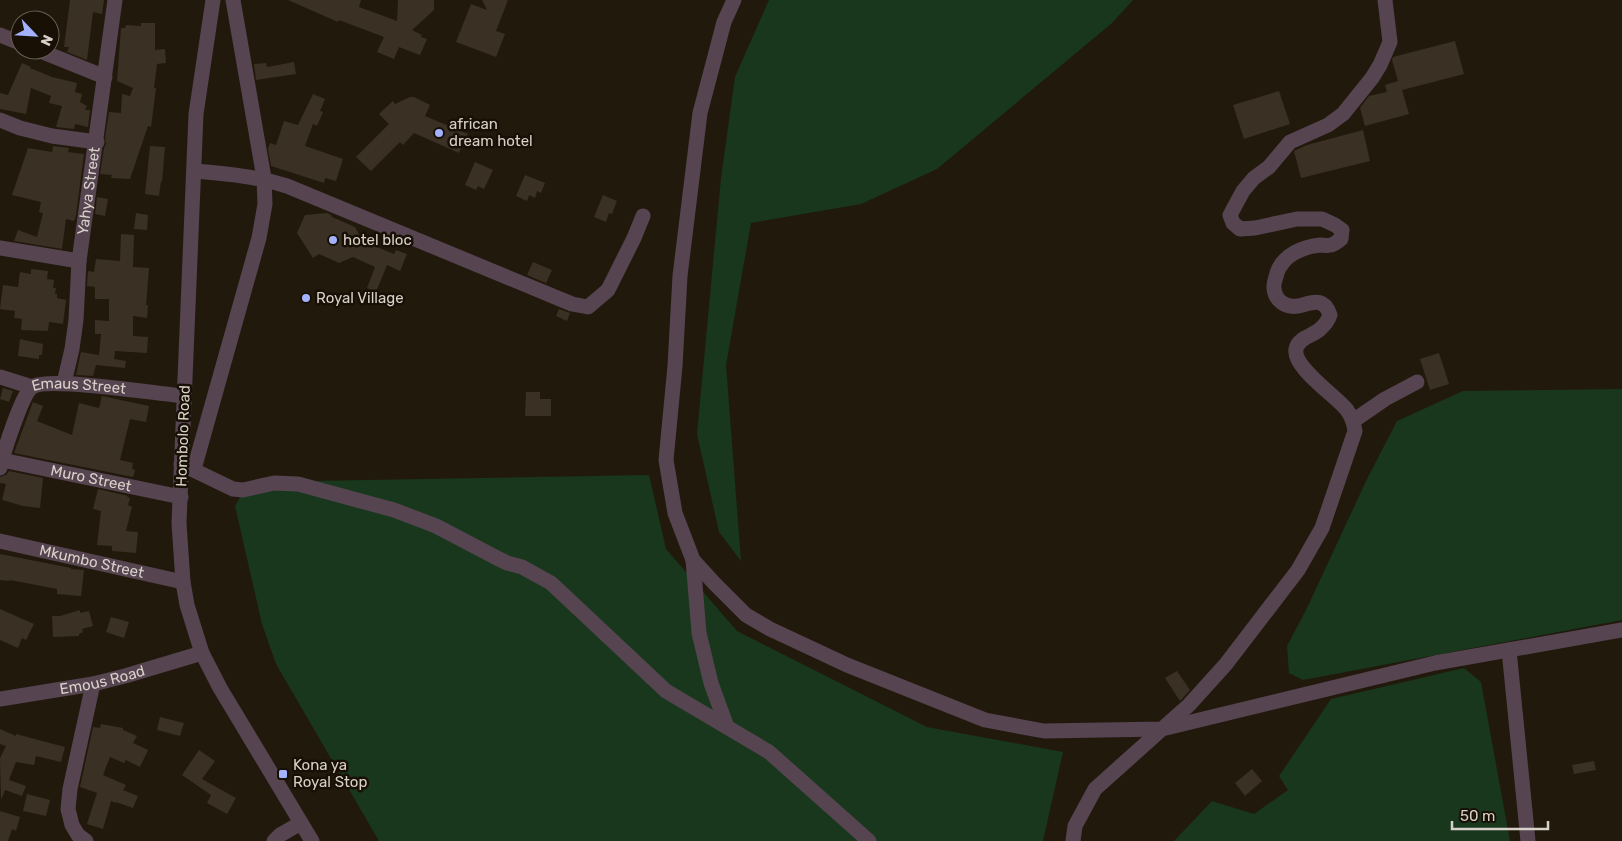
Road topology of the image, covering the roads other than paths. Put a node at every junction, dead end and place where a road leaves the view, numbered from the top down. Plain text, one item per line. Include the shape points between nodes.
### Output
1 (115, 0) edge
2 (213, 0) edge
3 (233, 0) edge
4 (734, 0) edge
5 (1385, 0) edge
6 (60, 59) edge
7 (105, 77) junction
8 (0, 120) edge
9 (97, 142) junction
10 (194, 171) junction
11 (264, 178) junction
12 (643, 216) dead end
13 (0, 248) edge
14 (80, 260) junction
15 (0, 377) edge
16 (1417, 382) dead end
17 (64, 383) junction
18 (32, 387) junction
19 (184, 396) junction
20 (1353, 421) junction
21 (1, 464) edge
22 (188, 467) junction
23 (181, 497) junction
24 (0, 541) edge
25 (693, 560) junction
26 (183, 582) junction
27 (1622, 630) edge
28 (1509, 650) junction
29 (202, 653) junction
30 (93, 684) junction
31 (0, 699) edge
32 (727, 727) junction
33 (1162, 729) junction
34 (301, 823) junction
35 (86, 841) edge
36 (274, 841) edge
37 (312, 841) edge
38 (869, 841) edge
39 (1073, 841) edge
40 (1528, 841) edge

1 - 7 street, Yahya Street
2 - 10 street, Hombolo Road via 196,114
3 - 11 street
4 - 25 street via 724,22 700,112 680,276 666,460 675,513
5 - 20 street via 1390,42 1372,78 1343,114 1328,125 1290,142 1242,191 1230,215 1240,228 1297,219 1322,219 1342,230 1341,239 1332,245 1303,248 1291,254 1279,267 1273,287 1277,299 1286,306 1312,301 1324,304 1329,310 1327,323 1299,342 1295,350 1304,370 1346,410
6 - 7 street
7 - 9 street, Yahya Street
8 - 9 street via 52,136
9 - 14 street, Yahya Street
10 - 11 street
10 - 19 street, Hombolo Road
11 - 12 street via 572,304 588,307 608,290
11 - 22 street via 265,204 260,238
13 - 14 street
14 - 17 street, Yahya Street via 73,339
15 - 18 street
16 - 20 street
17 - 18 street, Emaus Street
17 - 19 street, Emaus Street
18 - 21 street, Emaus Street via 21,402
19 - 22 street, Hombolo Road
20 - 33 street via 1355,431 1322,528 1298,570 1226,664 1189,706
21 - 23 street, Muro Street
22 - 23 street, Hombolo Road
22 - 32 street via 234,489 274,483 298,484 394,510 539,574 666,691
23 - 26 street, Hombolo Road via 179,523
24 - 26 street, Mkumbo Street
25 - 32 street via 699,633 711,683
25 - 33 street via 746,615 770,629 847,665 984,720 1044,731
26 - 29 street, Hombolo Road
27 - 28 street
28 - 33 street via 1436,663
28 - 40 street
29 - 30 street, Emous Road
29 - 34 street, Hombolo Road
30 - 31 street, Emous Road
30 - 35 street via 68,809 72,825
32 - 38 street via 769,752
33 - 39 street via 1095,789 1075,826
34 - 36 street
34 - 37 street, Hombolo Road

